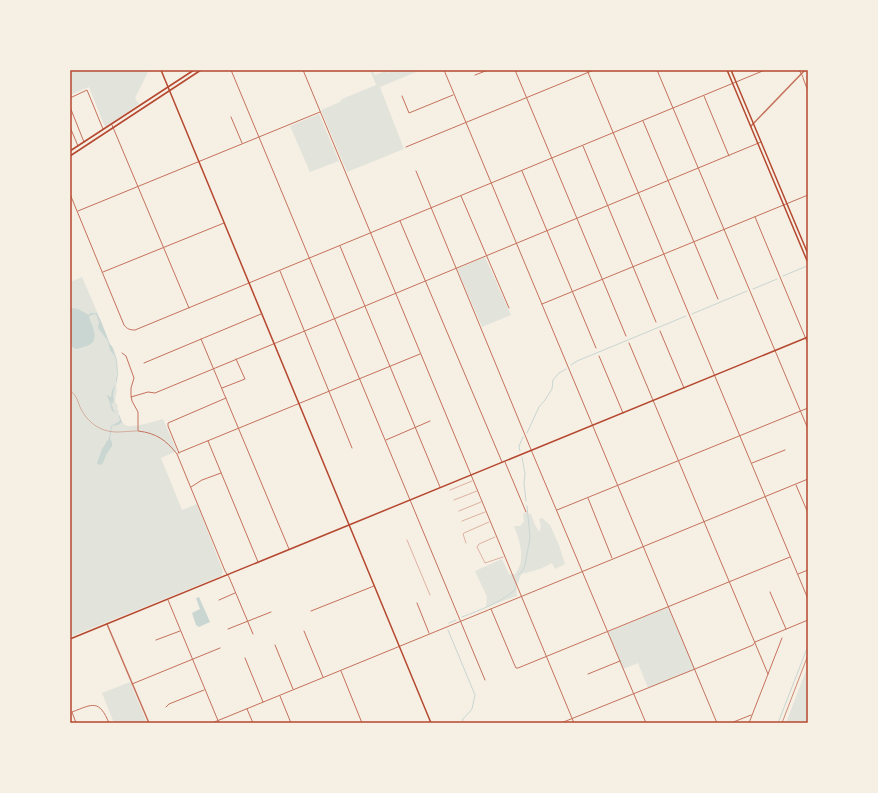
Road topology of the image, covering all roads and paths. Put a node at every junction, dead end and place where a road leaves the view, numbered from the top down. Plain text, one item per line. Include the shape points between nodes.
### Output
1 (161, 70) edge
2 (194, 70) edge
3 (201, 70) edge
4 (231, 70) edge
5 (302, 70) edge
6 (444, 70) edge
7 (488, 70) edge
8 (515, 70) edge
9 (586, 70) edge
10 (594, 70) edge
11 (658, 70) edge
12 (727, 70) edge
13 (731, 70) edge
14 (765, 70) edge
15 (799, 70) edge
16 (805, 70) edge
17 (588, 72) junction
18 (801, 74) junction
19 (476, 75) dead end
20 (736, 82) junction
21 (732, 83) junction
22 (168, 87) junction
23 (169, 91) junction
24 (808, 91) edge
25 (454, 94) junction
26 (704, 95) junction
27 (402, 96) dead end
28 (527, 97) junction
29 (70, 98) edge
30 (70, 107) edge
31 (673, 108) junction
32 (320, 112) junction
33 (231, 117) dead end
34 (643, 120) junction
35 (466, 123) junction
36 (754, 123) junction
37 (112, 124) junction
38 (750, 126) junction
39 (70, 127) edge
40 (114, 128) junction
41 (103, 130) junction
42 (613, 133) junction
43 (259, 137) junction
44 (84, 142) junction
45 (761, 142) junction
46 (242, 144) junction
47 (757, 144) junction
48 (583, 145) junction
49 (78, 146) junction
50 (406, 147) dead end
51 (70, 151) edge
52 (70, 156) edge
53 (729, 156) junction
54 (552, 158) junction
55 (198, 162) junction
56 (699, 168) junction
57 (522, 170) junction
58 (416, 171) dead end
59 (669, 181) junction
60 (491, 183) junction
61 (138, 187) junction
62 (638, 193) junction
63 (70, 194) edge
64 (808, 195) edge
65 (461, 196) junction
66 (787, 204) junction
67 (783, 205) junction
68 (608, 206) junction
69 (431, 208) junction
70 (77, 212) junction
71 (754, 217) junction
72 (577, 218) junction
73 (400, 221) junction
74 (224, 223) junction
75 (724, 229) junction
76 (547, 231) junction
77 (370, 233) junction
78 (694, 242) junction
79 (516, 244) junction
80 (340, 246) junction
81 (163, 247) junction
82 (664, 254) junction
83 (808, 254) edge
84 (487, 256) junction
85 (309, 258) junction
86 (808, 263) edge
87 (633, 267) junction
88 (456, 268) junction
89 (280, 270) junction
90 (102, 272) junction
91 (603, 279) junction
92 (425, 281) junction
93 (249, 283) junction
94 (572, 292) junction
95 (395, 294) junction
96 (718, 299) dead end
97 (542, 304) junction
98 (365, 306) junction
99 (188, 308) junction
100 (509, 308) dead end
101 (262, 314) junction
102 (334, 319) junction
103 (656, 322) dead end
104 (304, 331) junction
105 (660, 331) dead end
106 (626, 336) dead end
107 (807, 338) edge
108 (200, 339) junction
109 (274, 343) junction
110 (630, 343) dead end
111 (808, 344) edge
112 (596, 348) dead end
113 (775, 351) junction
114 (122, 353) dead end
115 (420, 354) junction
116 (599, 356) dead end
117 (236, 359) junction
118 (144, 363) dead end
119 (390, 367) junction
120 (213, 368) junction
121 (714, 376) junction
122 (360, 379) junction
123 (684, 388) junction
124 (222, 389) junction
125 (70, 391) edge
126 (329, 392) junction
127 (131, 397) junction
128 (226, 398) junction
129 (653, 400) junction
130 (299, 404) junction
131 (808, 408) edge
132 (800, 411) junction
133 (623, 413) junction
134 (430, 421) dead end
135 (592, 425) junction
136 (415, 427) junction
137 (239, 428) junction
138 (808, 429) edge
139 (138, 431) junction
140 (739, 436) junction
141 (385, 440) junction
142 (208, 441) junction
143 (352, 448) dead end
144 (532, 450) junction
145 (785, 450) dead end
146 (178, 453) junction
147 (679, 460) junction
148 (505, 461) junction
149 (502, 462) junction
150 (751, 464) junction
151 (221, 473) junction
152 (471, 475) junction
153 (808, 479) edge
154 (473, 480) junction
155 (796, 484) junction
156 (618, 485) junction
157 (191, 487) junction
158 (440, 488) junction
159 (450, 490) dead end
160 (477, 491) junction
161 (765, 497) junction
162 (588, 498) junction
163 (410, 500) junction
164 (454, 500) dead end
165 (482, 501) junction
166 (460, 510) dead end
167 (557, 510) junction
168 (486, 511) junction
169 (526, 512) dead end
170 (808, 513) edge
171 (462, 521) dead end
172 (490, 522) junction
173 (704, 522) junction
174 (349, 525) junction
175 (496, 537) junction
176 (407, 540) dead end
177 (466, 543) dead end
178 (643, 546) junction
179 (289, 550) junction
180 (504, 556) junction
181 (790, 557) junction
182 (613, 558) junction
183 (258, 562) junction
184 (808, 570) edge
185 (582, 571) junction
186 (798, 574) junction
187 (228, 575) junction
188 (729, 582) junction
189 (374, 586) junction
190 (770, 592) dead end
191 (236, 593) junction
192 (430, 595) dead end
193 (521, 596) junction
194 (808, 599) edge
195 (167, 600) junction
196 (219, 600) dead end
197 (418, 604) dead end
198 (668, 607) junction
199 (491, 609) junction
200 (311, 611) dead end
201 (271, 612) dead end
202 (808, 620) edge
203 (247, 621) junction
204 (460, 621) junction
205 (107, 624) junction
206 (228, 629) dead end
207 (786, 629) junction
208 (180, 630) junction
209 (304, 631) dead end
210 (608, 632) junction
211 (253, 634) dead end
212 (429, 634) junction
213 (782, 638) dead end
214 (70, 639) edge
215 (156, 640) dead end
216 (755, 642) junction
217 (275, 645) dead end
218 (400, 646) junction
219 (220, 648) dead end
220 (546, 656) junction
221 (245, 658) dead end
222 (192, 660) junction
223 (620, 661) junction
224 (695, 669) junction
225 (340, 671) junction
226 (588, 674) dead end
227 (768, 674) junction
228 (324, 677) junction
229 (485, 680) dead end
230 (132, 684) junction
231 (204, 689) junction
232 (293, 690) junction
233 (634, 694) junction
234 (280, 696) junction
235 (263, 702) junction
236 (166, 707) dead end
237 (247, 709) junction
238 (752, 715) junction
239 (572, 718) junction
240 (218, 722) edge
241 (76, 723) edge
242 (109, 723) edge
243 (149, 723) edge
244 (212, 723) edge
245 (252, 723) edge
246 (291, 723) edge
247 (362, 723) edge
248 (431, 723) edge
249 (561, 723) edge
250 (574, 723) edge
251 (646, 723) edge
252 (717, 723) edge
253 (731, 723) edge
254 (749, 723) edge

1 - 22 main road
2 - 22 main road
3 - 23 main road
4 - 43 street
5 - 32 street
6 - 25 street
7 - 19 street
8 - 28 street
9 - 17 street
10 - 17 street
11 - 31 street
12 - 21 main road
13 - 20 main road
14 - 20 street
15 - 18 street
16 - 18 street
17 - 28 street
17 - 42 street
18 - 24 street
18 - 36 street
20 - 21 street
20 - 36 main road
21 - 26 street
21 - 38 main road
22 - 23 main road
22 - 37 main road
23 - 40 main road
23 - 55 main road
25 - 27 street via 409,113
25 - 35 street
26 - 31 street
26 - 53 street
28 - 35 street
28 - 54 street
29 - 41 street via 87,90
30 - 44 street
31 - 34 street
31 - 56 street
32 - 43 street
32 - 77 street
33 - 46 street
34 - 42 street
34 - 59 street
35 - 50 street
35 - 60 street
36 - 38 street
36 - 45 main road
37 - 40 street
37 - 41 main road
38 - 47 main road
39 - 49 street
40 - 52 main road
40 - 61 street
41 - 44 main road
42 - 48 street
42 - 62 street
43 - 46 street
43 - 85 street
44 - 49 main road
45 - 47 street
45 - 66 main road
46 - 55 street
47 - 53 street
47 - 67 main road
48 - 54 street
48 - 68 street
49 - 51 main road
53 - 56 street
54 - 57 street
54 - 72 street
55 - 61 street
55 - 74 main road
56 - 59 street
56 - 75 street
57 - 60 street
57 - 76 street
58 - 69 street
59 - 62 street
59 - 78 street
60 - 65 street
60 - 79 street
61 - 70 street
61 - 81 street
62 - 68 street
62 - 82 street
63 - 70 street
64 - 66 street
65 - 69 street
65 - 84 street
66 - 67 street
66 - 83 main road
67 - 71 street
67 - 86 main road
68 - 72 street
68 - 87 street
69 - 73 street
69 - 88 street
70 - 90 street
71 - 75 street
71 - 107 street
72 - 76 street
72 - 91 street
73 - 77 street
73 - 92 street
74 - 81 street
74 - 93 main road
75 - 78 street
75 - 113 street
76 - 79 street
76 - 94 street
77 - 80 street
77 - 95 street
78 - 82 street
78 - 96 street
79 - 84 street
79 - 97 street
80 - 85 street
80 - 98 street
81 - 90 street
81 - 99 street
82 - 87 street
82 - 121 street
84 - 88 street
84 - 100 street
85 - 89 street
85 - 102 street
87 - 91 street
87 - 103 street
88 - 92 street
88 - 144 street
89 - 93 street
89 - 104 street
90 - 99 street via 128,329 135,330
91 - 94 street
91 - 106 street
92 - 95 street
92 - 149 street
93 - 99 street
93 - 101 main road
94 - 97 street
94 - 112 street
95 - 98 street
95 - 115 street
97 - 135 street
98 - 102 street
98 - 119 street
101 - 108 street
101 - 109 main road
102 - 104 street
102 - 122 street
104 - 109 street
104 - 126 street
105 - 123 street
107 - 111 street
107 - 113 main road
108 - 118 street
108 - 120 street
109 - 117 street
109 - 130 main road
110 - 129 street
113 - 121 main road
113 - 132 street
114 - 127 street via 126,356 134,378
115 - 119 street
115 - 152 street
116 - 133 street
117 - 120 street
117 - 124 street via 244,379
119 - 122 street
119 - 136 street
120 - 124 street
120 - 127 street via 155,392
121 - 123 main road
121 - 140 street
122 - 126 street
122 - 141 street
123 - 129 main road
124 - 128 street
125 - 139 lane via 75,394 86,418 100,428 113,432
126 - 130 street
126 - 143 street
127 - 139 street via 139,414
128 - 137 street
128 - 146 street via 168,423
129 - 133 main road
129 - 147 street
130 - 137 street
130 - 174 main road
131 - 132 street
132 - 138 street
132 - 140 street
133 - 135 main road
134 - 136 street
135 - 144 main road
135 - 156 street
136 - 141 street
136 - 158 street
137 - 142 street
137 - 179 street
139 - 146 street via 163,439
140 - 147 street
140 - 150 street
141 - 163 street
142 - 146 street
142 - 151 street
144 - 148 main road
144 - 167 street
145 - 150 street
146 - 157 street
147 - 156 street
147 - 173 street
148 - 149 main road
148 - 169 street
149 - 152 main road
150 - 161 street
151 - 157 street
151 - 183 street
152 - 154 street
152 - 158 main road
153 - 155 street
154 - 159 lane
154 - 160 street
155 - 161 street
155 - 170 street
156 - 162 street
156 - 178 street
157 - 187 street
158 - 163 main road
160 - 164 lane
160 - 165 street
161 - 173 street
161 - 181 street
162 - 167 street
162 - 182 street
163 - 174 main road
163 - 204 street
165 - 166 lane
165 - 168 street
167 - 185 street
168 - 171 lane
168 - 172 street
172 - 175 street
172 - 177 lane via 464,533
173 - 178 street
173 - 188 street
174 - 179 main road
174 - 189 main road
175 - 180 street
175 - 180 lane via 477,547 485,563
176 - 192 lane
178 - 182 street
178 - 198 street
179 - 183 main road
180 - 193 street
181 - 186 street
181 - 188 street
182 - 185 street
183 - 187 main road
184 - 186 street
185 - 193 street
185 - 210 street
186 - 194 street
187 - 191 street
187 - 195 main road
188 - 198 street
188 - 216 street
189 - 200 street
189 - 218 main road
190 - 207 street
191 - 196 street
191 - 203 street
193 - 199 street
193 - 220 street
195 - 205 main road
195 - 208 street
197 - 212 street
198 - 210 street
198 - 224 street
199 - 204 street
199 - 220 street via 516,668
201 - 203 street
202 - 207 street
203 - 206 street
203 - 211 street
204 - 212 street
204 - 229 street
205 - 214 main road
205 - 230 street
207 - 216 street
208 - 215 street
208 - 222 street
209 - 228 street
210 - 220 street
210 - 223 street
212 - 218 street
213 - 227 street
216 - 224 street
216 - 227 street
217 - 232 street
218 - 225 street
218 - 248 main road
219 - 222 street
220 - 239 street
221 - 235 street
222 - 230 street
222 - 231 street
223 - 226 street
223 - 233 street
224 - 233 street
224 - 252 street
225 - 228 street
225 - 247 street
227 - 238 street
228 - 232 street
230 - 243 street
231 - 236 street
231 - 240 street
232 - 234 street
233 - 239 street
233 - 251 street
234 - 235 street
234 - 246 street
235 - 237 street
237 - 240 street
237 - 245 street
238 - 253 street
238 - 254 street
239 - 249 street
239 - 250 street
240 - 244 street
241 - 242 street via 72,712 88,706 101,708

